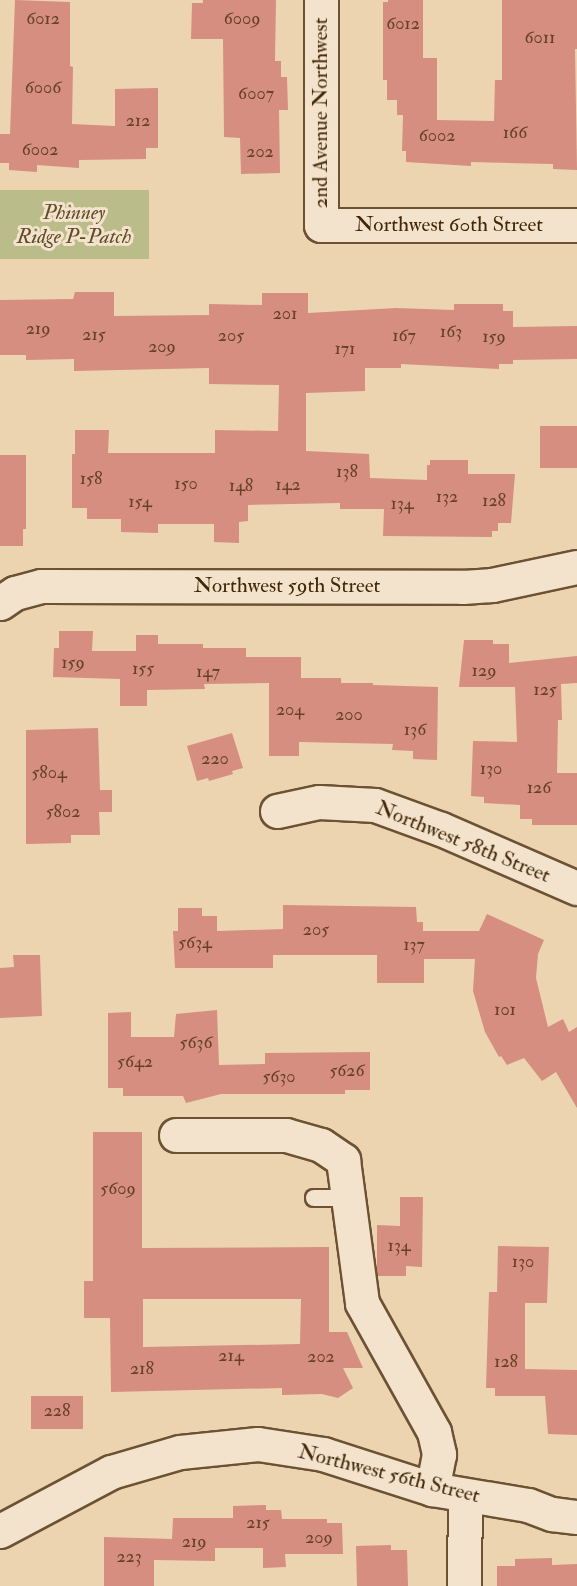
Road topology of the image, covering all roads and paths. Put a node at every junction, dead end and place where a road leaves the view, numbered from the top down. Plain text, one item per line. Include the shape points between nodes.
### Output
1 (321, 0) edge
2 (321, 225) joint
3 (577, 225) edge
4 (577, 567) edge
5 (0, 603) edge
6 (277, 811) dead end
7 (577, 888) edge
8 (176, 1135) dead end
9 (314, 1198) dead end
10 (349, 1198) junction
11 (432, 1489) junction
12 (465, 1496) junction
13 (577, 1517) edge
14 (0, 1531) edge
15 (464, 1586) edge

1 - 2 street, 2nd Avenue Northwest
2 - 3 street, Northwest 60th Street
4 - 5 street, Northwest 59th Street via 463,587 41,586 15,593
6 - 7 street, Northwest 58th Street via 319,802 375,805
8 - 10 street via 286,1135 321,1144 344,1160
9 - 10 lane
10 - 11 street via 362,1303 435,1432 439,1454
11 - 12 street, Northwest 56th Street
11 - 14 street, Northwest 56th Street via 323,1454 258,1444 180,1452 111,1472
12 - 13 street, Northwest 56th Street via 528,1504 552,1514
12 - 15 street

